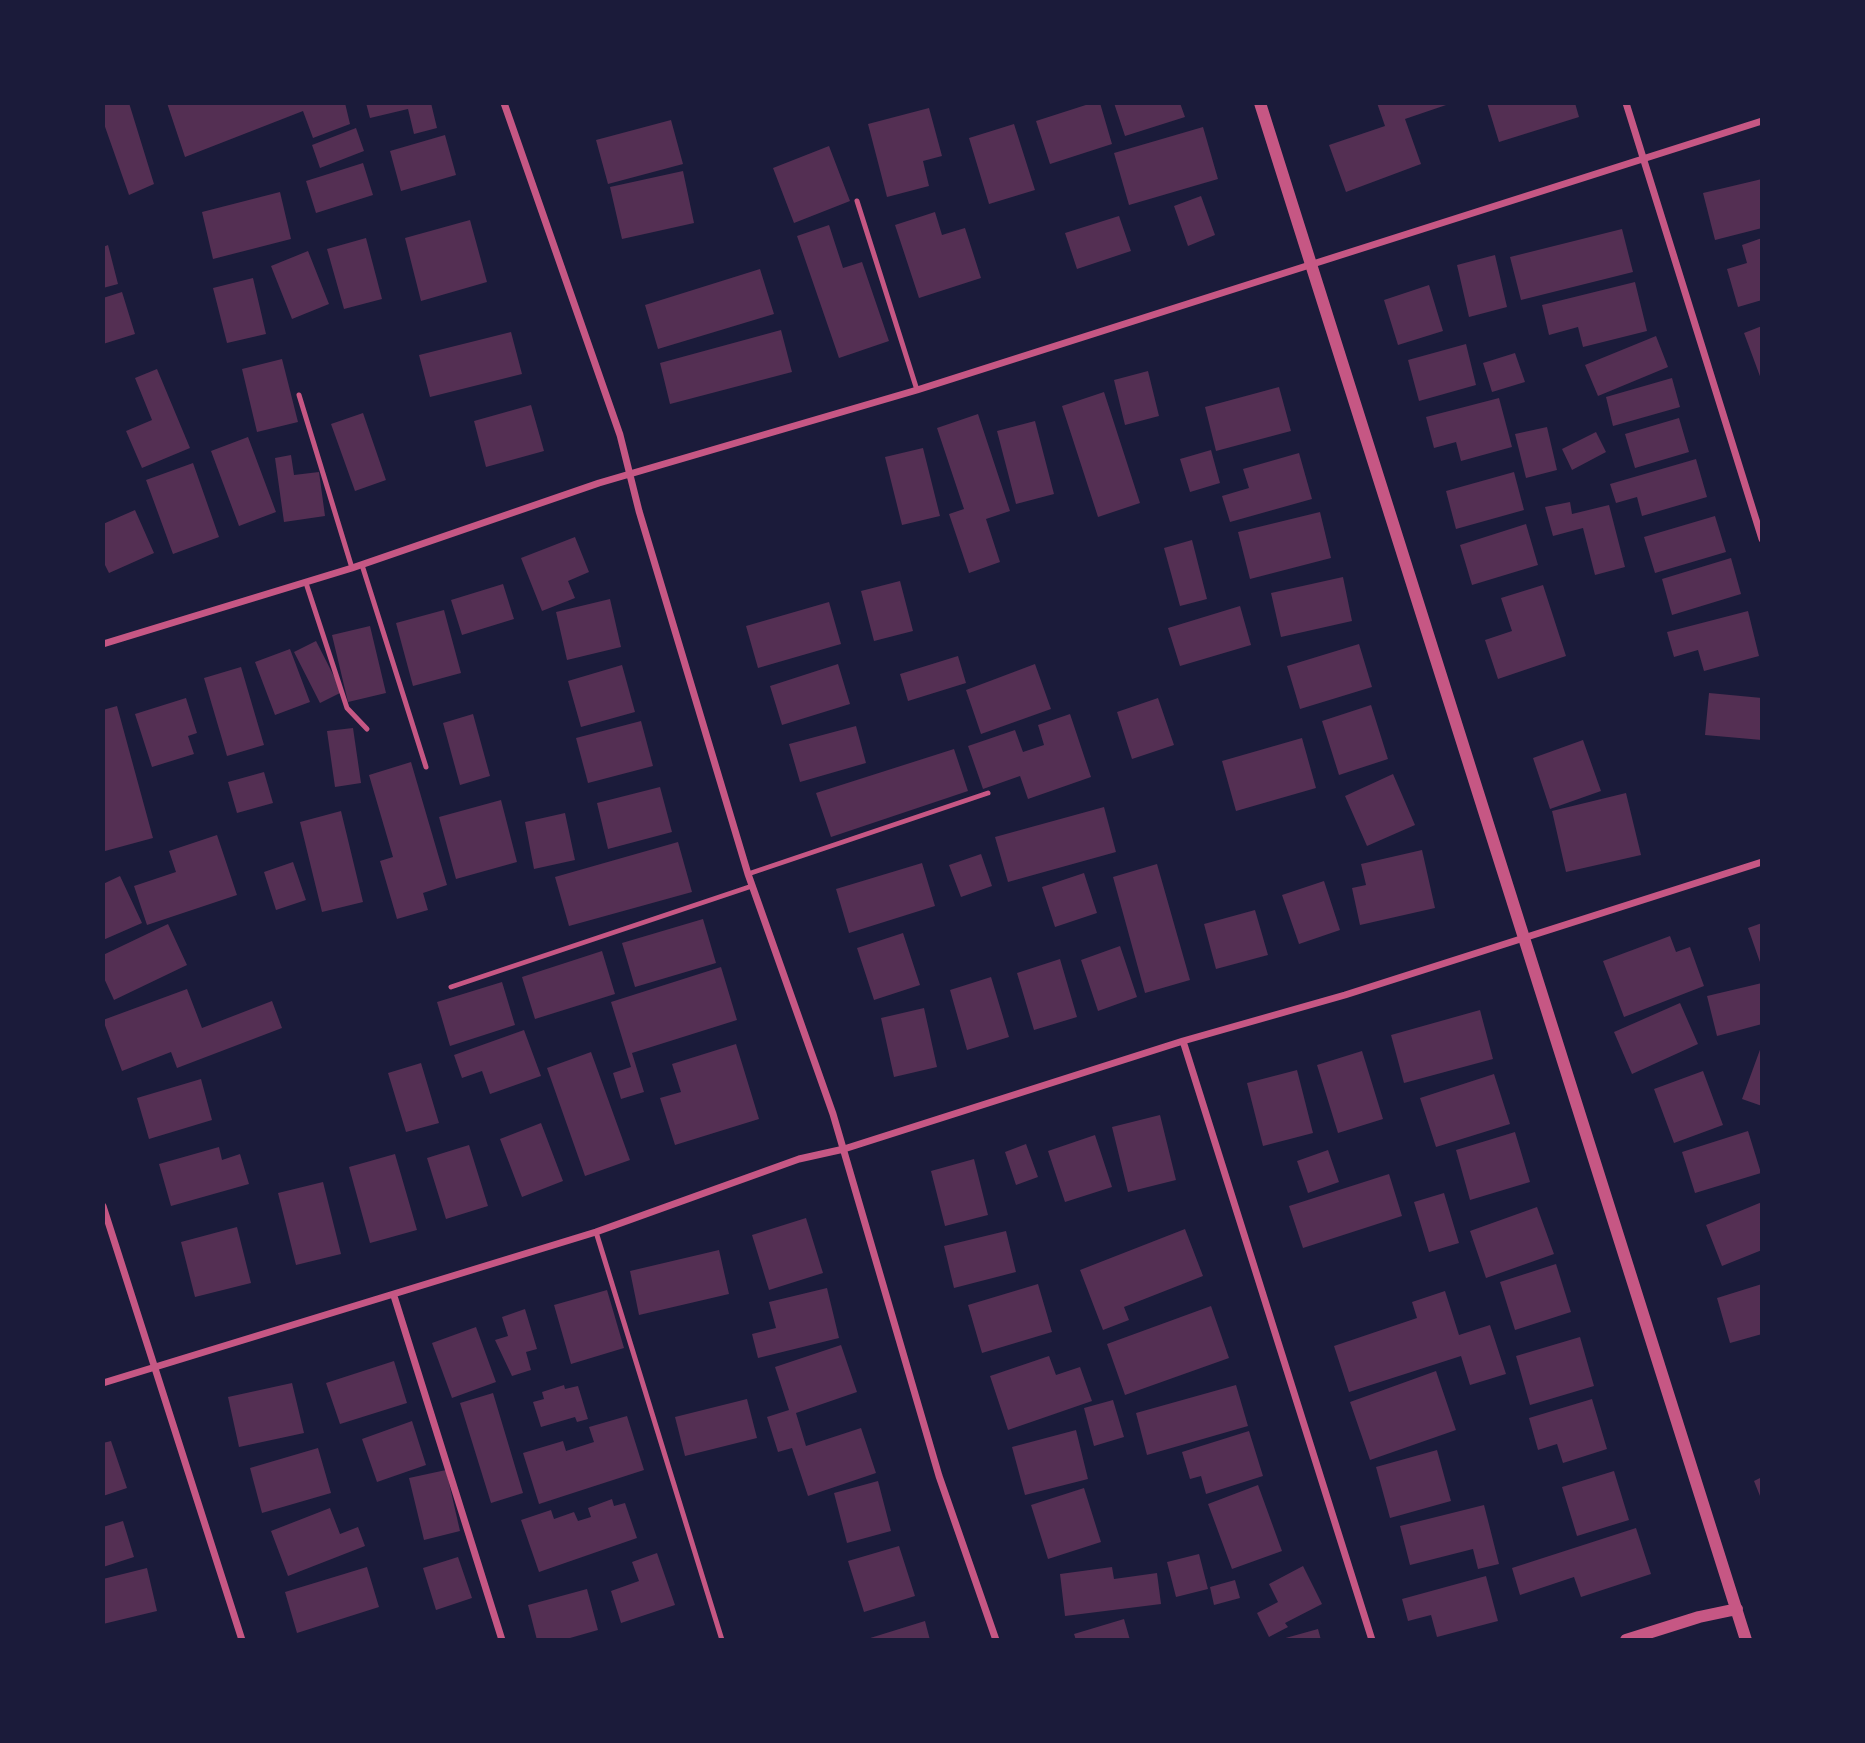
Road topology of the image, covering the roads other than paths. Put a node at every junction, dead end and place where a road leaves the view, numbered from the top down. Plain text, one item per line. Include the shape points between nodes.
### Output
1 (505, 103) edge
2 (1260, 103) edge
3 (1626, 103) edge
4 (1762, 121) edge
5 (1644, 159) junction
6 (858, 201) dead end
7 (1311, 265) junction
8 (917, 390) junction
9 (299, 395) dead end
10 (631, 475) junction
11 (1762, 538) edge
12 (362, 565) junction
13 (352, 568) junction
14 (306, 583) junction
15 (103, 644) edge
16 (367, 729) dead end
17 (426, 768) dead end
18 (988, 793) dead end
19 (1762, 862) edge
20 (748, 874) junction
21 (752, 886) junction
22 (1526, 938) junction
23 (451, 987) dead end
24 (1182, 1041) junction
25 (844, 1149) junction
26 (103, 1206) edge
27 (596, 1232) junction
28 (394, 1296) junction
29 (154, 1367) junction
30 (103, 1383) edge
31 (1737, 1609) junction
32 (242, 1640) edge
33 (502, 1640) edge
34 (723, 1640) edge
35 (996, 1640) edge
36 (1372, 1640) edge
37 (1626, 1640) edge
38 (1746, 1640) edge

1 - 10 street
2 - 7 street
3 - 5 street
4 - 5 street
5 - 7 street
5 - 11 street
6 - 8 lane
7 - 8 street
7 - 22 street
8 - 10 street
9 - 13 lane
10 - 12 street
10 - 20 street
12 - 13 street
12 - 17 lane
13 - 14 street
14 - 15 street
14 - 16 lane via 347,708
18 - 20 lane
19 - 22 street
20 - 21 street
21 - 23 lane
21 - 25 street
22 - 24 street
22 - 31 street
24 - 25 street
24 - 36 street
25 - 27 street via 799,1160
25 - 35 street via 939,1476
26 - 29 street
27 - 28 street
27 - 34 lane
28 - 29 street
28 - 33 street
29 - 30 street
29 - 32 street
31 - 37 street
31 - 38 street

